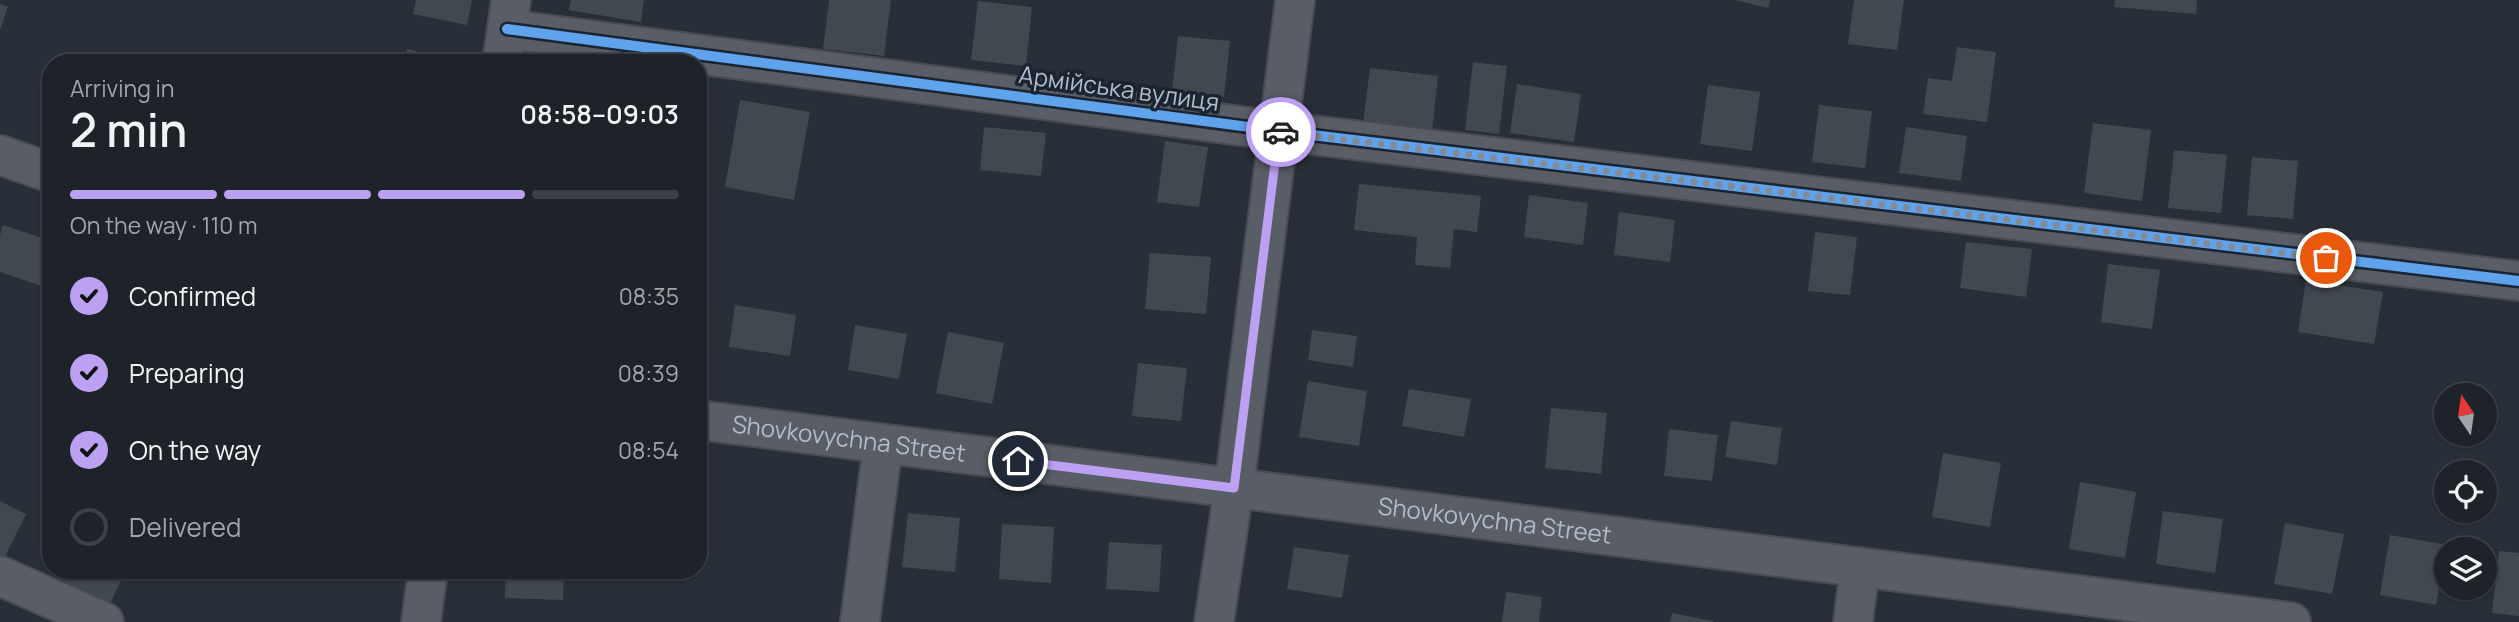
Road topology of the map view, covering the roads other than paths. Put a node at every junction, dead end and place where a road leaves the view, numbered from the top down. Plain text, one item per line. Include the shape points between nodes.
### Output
1 (1295, 0) edge
2 (506, 31) edge
3 (684, 54) edge
4 (707, 57) edge
5 (1279, 131) junction
6 (0, 155) edge
7 (42, 170) edge
8 (2519, 281) edge
9 (707, 421) edge
10 (883, 444) junction
11 (1234, 488) junction
12 (1860, 568) junction
13 (0, 576) edge
14 (427, 579) edge
15 (104, 622) edge
16 (421, 622) edge
17 (860, 622) edge
18 (1214, 622) edge
19 (1853, 622) edge
20 (2291, 622) edge

1 - 5 street
2 - 3 street, Армійська вулиця
4 - 5 street, Армійська вулиця
5 - 8 street, Армійська вулиця
5 - 11 street
6 - 7 street
9 - 10 street, Shovkovychna Street
10 - 11 street, Shovkovychna Street
10 - 17 street
11 - 12 street, Shovkovychna Street
11 - 18 street
12 - 19 street
12 - 20 street, Shovkovychna Street
13 - 15 street
14 - 16 street

